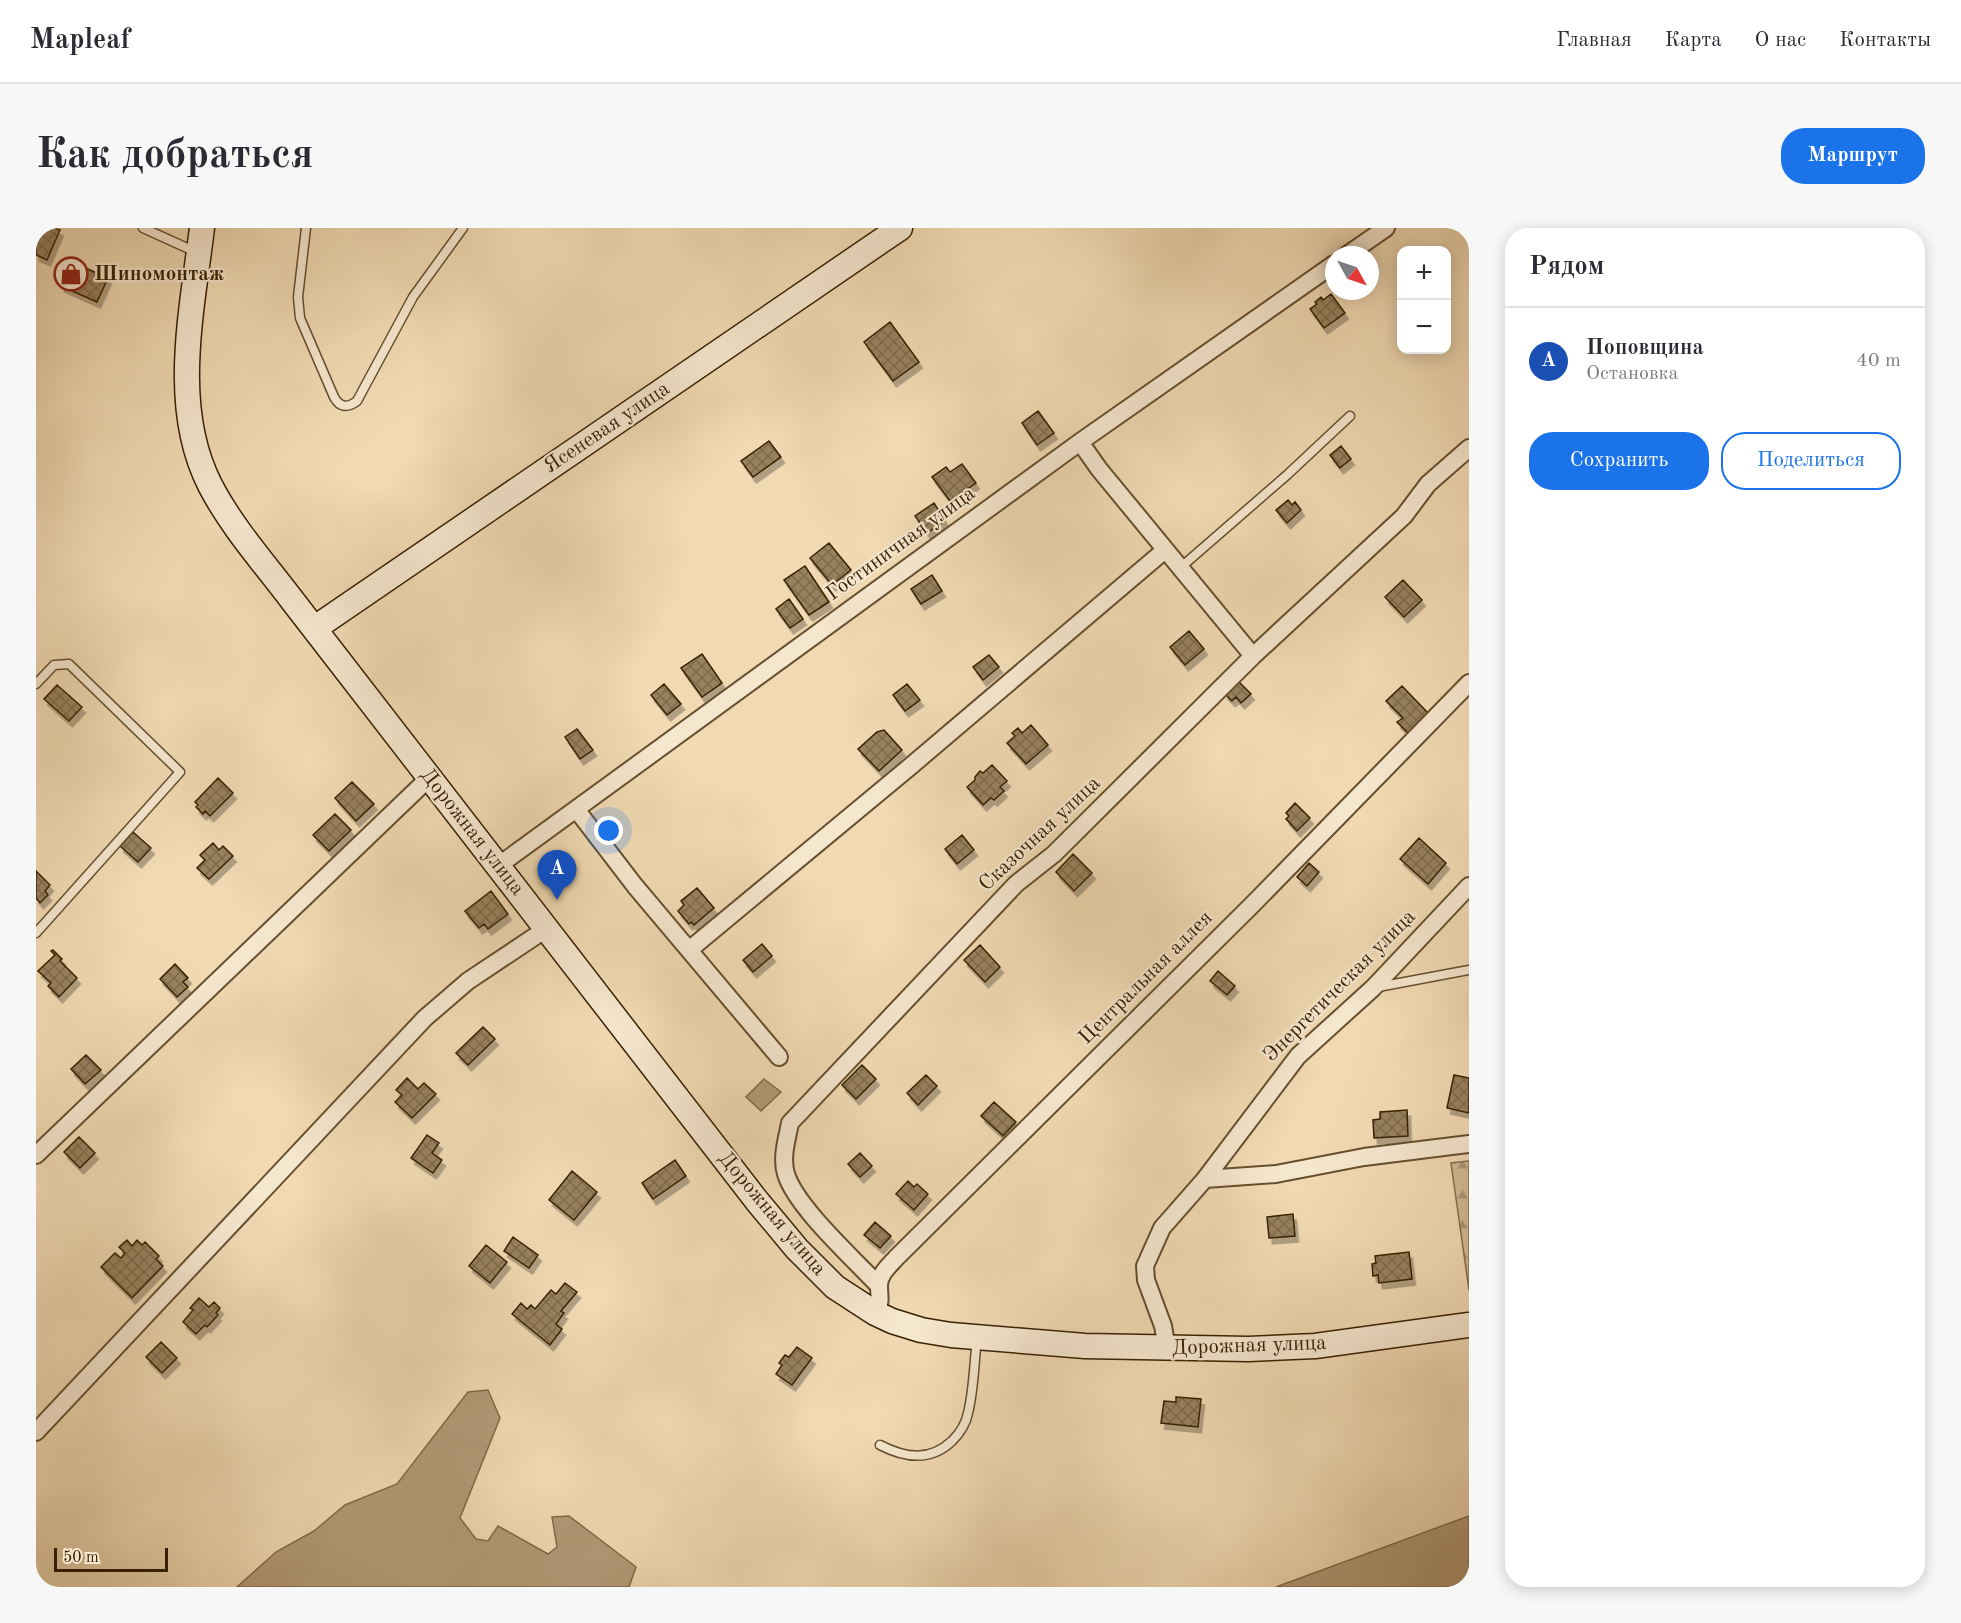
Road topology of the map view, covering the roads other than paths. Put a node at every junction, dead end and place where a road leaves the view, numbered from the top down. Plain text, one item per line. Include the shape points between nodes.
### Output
1 (143, 228) edge
2 (201, 228) edge
3 (306, 228) edge
4 (464, 228) edge
5 (900, 228) edge
6 (1386, 228) edge
7 (1360, 246) edge
8 (199, 253) junction
9 (1325, 270) edge
10 (1350, 416) dead end
11 (1080, 442) junction
12 (1469, 448) edge
13 (1165, 550) junction
14 (1180, 568) junction
15 (315, 628) junction
16 (1253, 656) junction
17 (1469, 683) edge
18 (36, 684) edge
19 (429, 777) junction
20 (576, 809) junction
21 (498, 866) junction
22 (1469, 886) edge
23 (546, 929) junction
24 (36, 933) edge
25 (689, 950) junction
26 (1469, 970) edge
27 (1373, 988) junction
28 (779, 1057) dead end
29 (1469, 1144) edge
30 (36, 1155) edge
31 (1205, 1179) junction
32 (879, 1286) junction
33 (875, 1313) junction
34 (1469, 1325) edge
35 (977, 1338) junction
36 (1167, 1349) junction
37 (36, 1432) edge
38 (880, 1445) dead end

1 - 8 lane
2 - 8 main road, Дорожная улица
3 - 4 lane via 298,297 300,318 334,397 347,406 357,401 413,297
5 - 15 main road, Ясеневая улица
6 - 7 street
8 - 15 main road, Дорожная улица via 188,372 196,451 225,511
9 - 11 street, Гостиничная улица
10 - 14 lane
11 - 13 street
11 - 20 street, Гостиничная улица
12 - 16 street, Сказочная улица via 1428,484 1404,516
13 - 14 street
13 - 25 street
14 - 16 street
15 - 19 main road, Дорожная улица
16 - 32 street, Сказочная улица via 1054,854 1016,884 790,1123 786,1173 801,1202
17 - 32 street, Центральная аллея via 896,1258 880,1277
18 - 24 lane via 54,665 69,664 180,772
19 - 21 main road, Дорожная улица
19 - 30 street
20 - 21 street, Гостиничная улица
20 - 25 street
21 - 23 main road, Дорожная улица
22 - 27 street, Энергетическая улица
23 - 33 main road, Дорожная улица via 797,1249 835,1287
23 - 37 street via 468,981 425,1018
25 - 28 street
26 - 27 lane
27 - 31 street, Энергетическая улица via 1298,1056
29 - 31 street via 1364,1157 1276,1174
31 - 36 street, Энергетическая улица via 1162,1228 1145,1266
32 - 33 street, Центральная аллея via 881,1298
33 - 35 main road, Дорожная улица via 921,1330
34 - 36 main road, Дорожная улица via 1315,1346
35 - 36 main road, Дорожная улица
35 - 38 lane via 968,1414 956,1437 925,1456 903,1455

